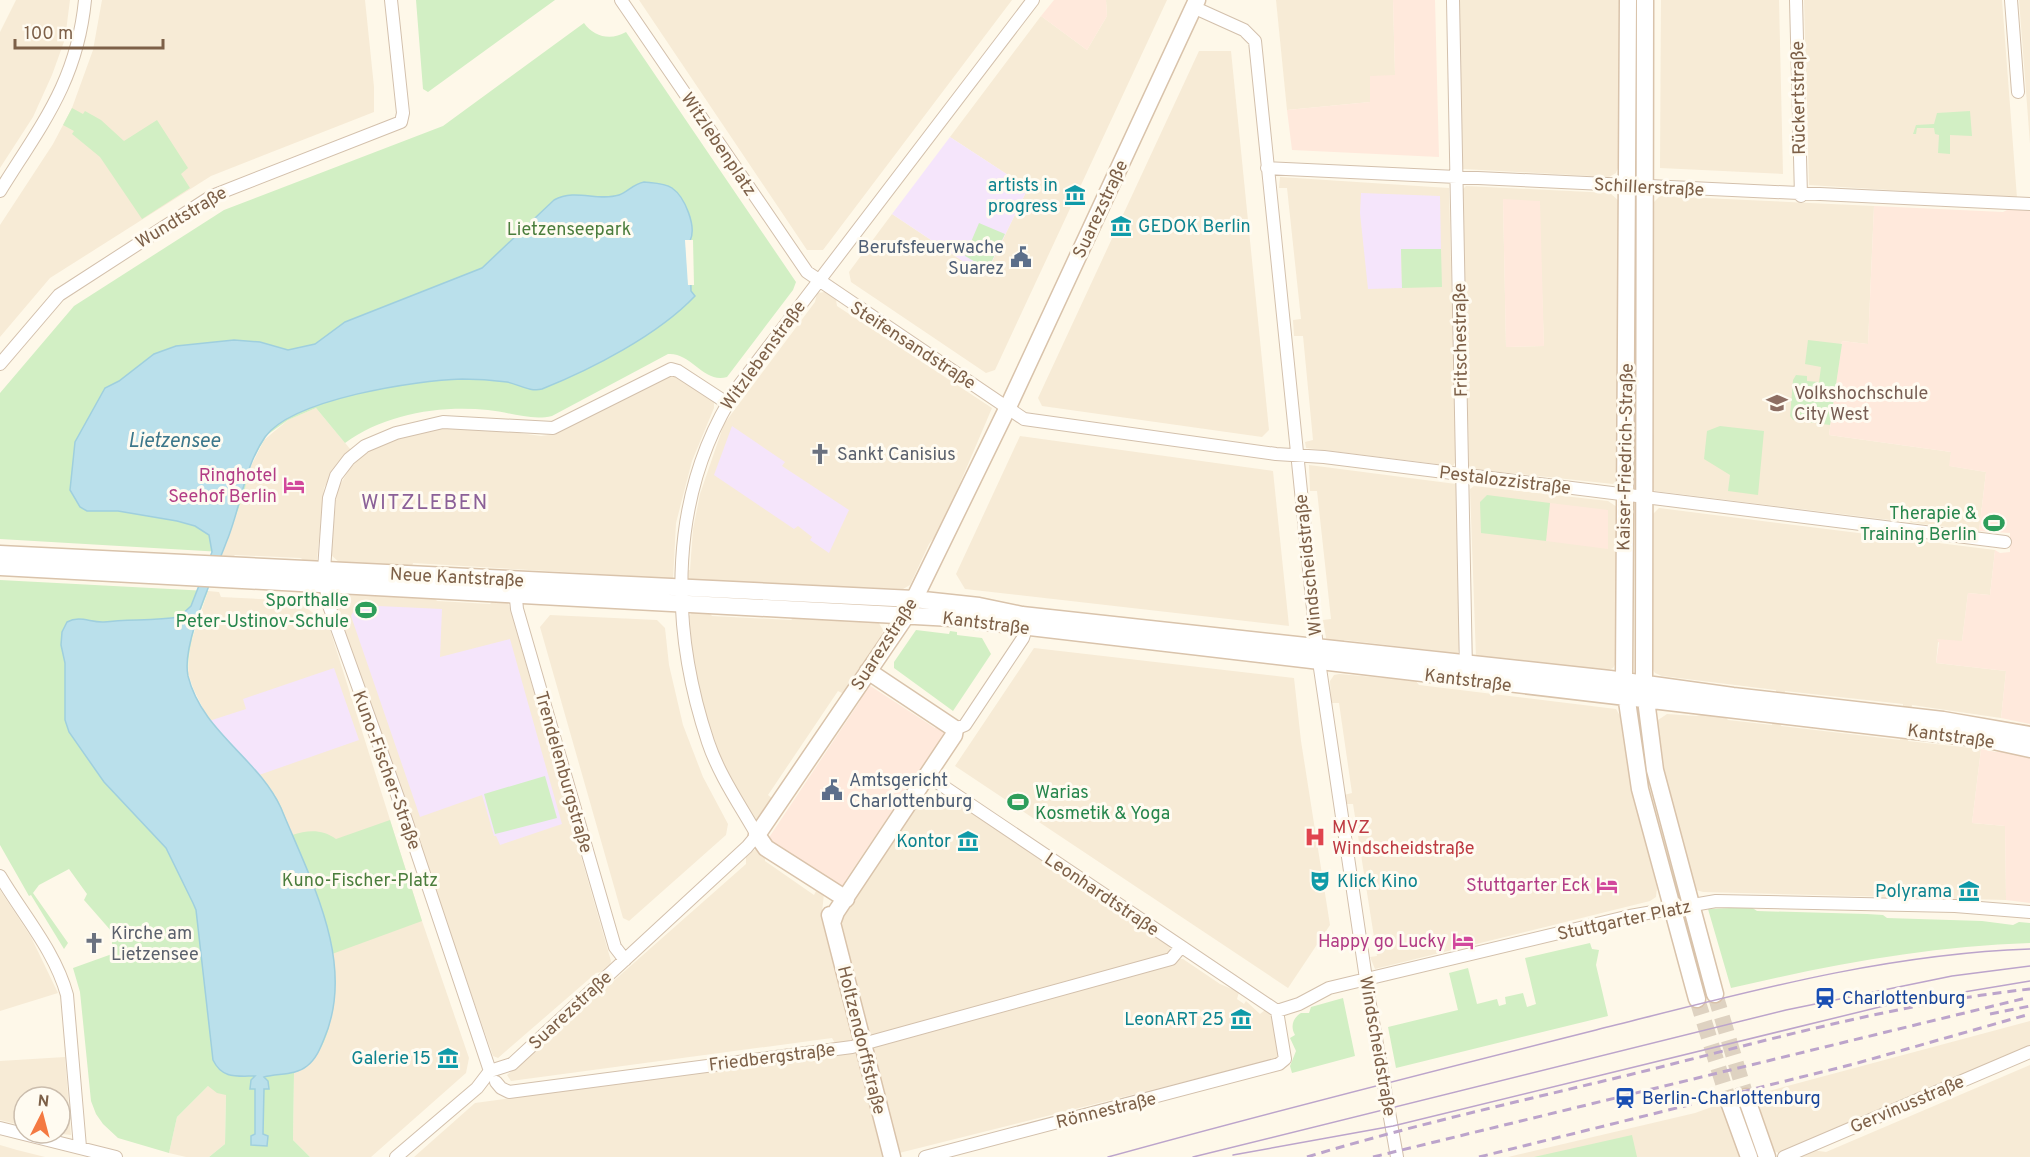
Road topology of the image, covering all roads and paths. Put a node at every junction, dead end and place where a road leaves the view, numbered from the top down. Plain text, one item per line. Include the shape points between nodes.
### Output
1 (85, 0) edge
2 (391, 0) edge
3 (1033, 0) edge
4 (1453, 0) edge
5 (1628, 0) edge
6 (1645, 0) edge
7 (1796, 0) edge
8 (2011, 0) edge
9 (624, 1) edge
10 (1195, 3) edge
11 (2018, 92) dead end
12 (1267, 168) junction
13 (1456, 176) junction
14 (1635, 187) junction
15 (0, 191) edge
16 (1801, 195) junction
17 (2030, 204) edge
18 (817, 282) junction
19 (0, 364) edge
20 (727, 403) junction
21 (1008, 407) junction
22 (1296, 456) junction
23 (1463, 475) junction
24 (1624, 494) junction
25 (1642, 496) junction
26 (2005, 542) dead end
27 (0, 554) edge
28 (0, 567) edge
29 (183, 570) junction
30 (325, 577) junction
31 (515, 588) junction
32 (680, 596) junction
33 (914, 599) junction
34 (906, 616) junction
35 (1026, 628) junction
36 (1318, 655) junction
37 (868, 672) junction
38 (1466, 672) junction
39 (1624, 689) junction
40 (1645, 692) junction
41 (954, 732) junction
42 (2030, 735) edge
43 (2030, 749) edge
44 (928, 776) junction
45 (757, 835) junction
46 (0, 876) edge
47 (828, 890) junction
48 (846, 899) junction
49 (1690, 904) junction
50 (1670, 908) junction
51 (2030, 912) edge
52 (832, 923) junction
53 (1181, 947) junction
54 (625, 960) junction
55 (1366, 979) junction
56 (1715, 994) tunnel mouth
57 (1697, 999) tunnel mouth
58 (1277, 1011) junction
59 (863, 1043) junction
60 (2030, 1052) edge
61 (493, 1076) junction
62 (1746, 1097) tunnel mouth
63 (1729, 1102) tunnel mouth
64 (0, 1128) edge
65 (80, 1147) junction
66 (117, 1157) edge
67 (396, 1157) edge
68 (892, 1157) edge
69 (925, 1157) edge
70 (1397, 1157) edge
71 (1749, 1157) edge
72 (1767, 1157) edge
73 (1784, 1157) edge

1 - 15 street via 73,59 61,93
2 - 19 street, Wundtstraße via 401,122 213,196 69,287
3 - 18 street, Witzlebenstraße
4 - 13 street, Fritschestraße
5 - 14 main road, Kaiser-Friedrich-Straße
6 - 14 main road, Kaiser-Friedrich-Straße
7 - 16 street, Rückertstraße
8 - 11 street
9 - 18 street, Witzlebenplatz
10 - 12 street, Windscheidstraße via 1256,41
10 - 21 main road, Suarezstraße
12 - 13 street, Schillerstraße
12 - 22 street, Windscheidstraße
13 - 14 street, Schillerstraße
13 - 23 street, Fritschestraße
14 - 16 street, Schillerstraße
14 - 24 main road, Kaiser-Friedrich-Straße
14 - 25 main road, Kaiser-Friedrich-Straße
16 - 17 street, Schillerstraße
18 - 20 street, Witzlebenstraße
18 - 21 street, Steifensandstraße
20 - 30 street, Kuno-Fischer-Straße via 671,369 553,428 443,422 382,438 349,459 332,484 327,509
20 - 32 street, Witzlebenstraße via 711,434 692,492 682,545
21 - 22 street, Pestalozzistraße via 1024,418
21 - 33 main road, Suarezstraße
22 - 23 street, Pestalozzistraße
22 - 36 street, Windscheidstraße
23 - 24 street, Pestalozzistraße
23 - 38 street, Fritschestraße
24 - 25 street, Pestalozzistraße
24 - 39 main road, Kaiser-Friedrich-Straße
25 - 26 street, Pestalozzistraße
25 - 40 main road, Kaiser-Friedrich-Straße
27 - 29 main road, Neue Kantstraße
28 - 29 main road, Neue Kantstraße
29 - 30 main road, Neue Kantstraße
30 - 31 main road, Neue Kantstraße
30 - 61 street, Kuno-Fischer-Straße via 328,603
31 - 32 main road, Neue Kantstraße
31 - 54 street, Trendelenburgstraße via 615,947
32 - 33 main road, Neue Kantstraße
32 - 34 main road, Neue Kantstraße
32 - 45 street, Witzlebenstraße via 692,683 708,743
33 - 34 main road, Suarezstraße
33 - 36 main road, Kantstraße
34 - 35 main road, Kantstraße
34 - 37 main road, Suarezstraße
35 - 36 main road, Kantstraße
35 - 41 street via 965,725
36 - 38 main road, Kantstraße
36 - 55 street, Windscheidstraße
37 - 41 main road
37 - 45 main road, Suarezstraße
38 - 39 main road, Kantstraße
39 - 40 main road, Kantstraße
39 - 50 main road, Kaiser-Friedrich-Straße via 1640,789
40 - 42 main road, Kantstraße via 1943,720
40 - 43 main road, Kantstraße via 1984,739
40 - 49 main road, Kaiser-Friedrich-Straße via 1655,770
41 - 44 main road
44 - 48 main road
44 - 53 street, Leonhardtstraße
45 - 47 main road, Witzlebenstraße via 766,848
45 - 54 street, Suarezstraße
46 - 65 street via 38,933 67,995
47 - 48 main road, Witzlebenstraße
47 - 52 main road, Holtzendorffstraße
48 - 52 main road
49 - 50 street, Stuttgarter Platz
49 - 51 street, Stuttgarter Platz via 1726,901 1955,906
49 - 56 main road, Kaiser-Friedrich-Straße
50 - 55 street, Stuttgarter Platz
50 - 57 main road, Kaiser-Friedrich-Straße
52 - 59 main road, Holtzendorffstraße
53 - 58 street, Leonhardtstraße
53 - 59 street, Friedbergstraße via 1171,959
54 - 61 street, Suarezstraße via 512,1064
55 - 58 street, Stuttgarter Platz via 1329,988
55 - 70 street, Windscheidstraße
58 - 69 street, Rönnestraße via 1285,1059 1267,1069
59 - 61 street, Friedbergstraße via 509,1092
59 - 68 main road, Holtzendorffstraße
60 - 73 street, Gervinusstraße
61 - 67 street, Suarezstraße
62 - 72 main road
63 - 71 main road
64 - 65 street
65 - 66 street

